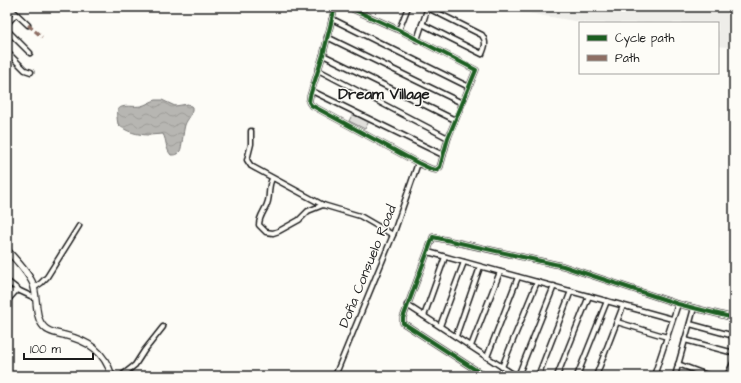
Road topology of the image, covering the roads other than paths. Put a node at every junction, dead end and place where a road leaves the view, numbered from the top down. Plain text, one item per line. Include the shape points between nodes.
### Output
1 (9, 7) edge
2 (335, 7) edge
3 (348, 7) edge
4 (408, 7) edge
5 (428, 8) edge
6 (16, 14) junction
7 (332, 19) junction
8 (7, 24) edge
9 (422, 24) junction
10 (28, 25) dead end
11 (7, 30) edge
12 (399, 30) junction
13 (327, 37) junction
14 (417, 40) junction
15 (7, 52) edge
16 (30, 53) dead end
17 (323, 55) junction
18 (318, 70) junction
19 (31, 72) dead end
20 (469, 87) junction
21 (312, 91) junction
22 (462, 103) junction
23 (455, 120) junction
24 (251, 131) dead end
25 (448, 138) junction
26 (443, 155) junction
27 (418, 163) junction
28 (272, 179) junction
29 (323, 205) junction
30 (79, 226) dead end
31 (393, 235) junction
32 (7, 250) edge
33 (428, 252) junction
34 (445, 258) junction
35 (464, 262) junction
36 (480, 267) junction
37 (500, 272) junction
38 (518, 277) junction
39 (7, 281) edge
40 (537, 282) junction
41 (554, 286) junction
42 (34, 288) junction
43 (18, 291) junction
44 (571, 291) junction
45 (7, 292) edge
46 (589, 296) junction
47 (35, 298) junction
48 (7, 301) edge
49 (607, 301) junction
50 (678, 304) junction
51 (407, 305) junction
52 (623, 306) junction
53 (694, 308) junction
54 (424, 316) junction
55 (734, 318) edge
56 (672, 319) junction
57 (617, 322) junction
58 (690, 324) junction
59 (440, 326) junction
60 (163, 327) dead end
61 (456, 336) junction
62 (734, 336) edge
63 (667, 337) junction
64 (685, 340) junction
65 (471, 346) junction
66 (734, 353) edge
67 (487, 357) junction
68 (734, 361) edge
69 (678, 364) junction
70 (502, 367) junction
71 (654, 374) edge
72 (112, 376) edge
73 (120, 376) edge
74 (335, 376) edge
75 (485, 376) edge
76 (517, 376) edge
77 (538, 376) edge
78 (557, 376) edge
79 (577, 376) edge
80 (596, 376) edge
81 (662, 376) edge
82 (675, 376) edge
83 (710, 376) edge
84 (727, 376) edge

1 - 6 street
2 - 7 street
3 - 12 street
4 - 12 street
5 - 9 street
5 - 9 street via 482,35 485,42 482,54
6 - 8 street
6 - 10 street
7 - 13 street
7 - 20 street
9 - 14 street
11 - 16 street
12 - 14 street
13 - 17 street
13 - 22 street
14 - 20 street via 476,70
15 - 19 street via 24,70
17 - 18 street
17 - 23 street
18 - 21 street
18 - 25 street
20 - 22 street
21 - 26 street
21 - 27 street via 309,100 313,107
22 - 23 street
23 - 25 street
24 - 28 street via 248,163
25 - 26 street
26 - 27 street via 440,167 436,170
27 - 31 street, Doña Consuelo Road
28 - 29 street
28 - 29 street via 268,200 259,219 259,225 266,232 279,231 299,220 308,211
29 - 31 street via 360,216
30 - 42 street via 47,277
31 - 74 street, Doña Consuelo Road
32 - 42 street via 30,278
33 - 34 street
33 - 50 street via 433,237 563,266
33 - 51 street
34 - 35 street
34 - 54 street
35 - 36 street
35 - 59 street
36 - 37 street
36 - 61 street
37 - 38 street
37 - 65 street
38 - 40 street
38 - 67 street
39 - 43 street
40 - 41 street
40 - 70 street
41 - 44 street
41 - 76 street
42 - 47 street
43 - 45 street
43 - 47 street
43 - 48 street
44 - 46 street
44 - 77 street
46 - 49 street
46 - 78 street
47 - 72 street via 44,327 90,344 103,358
49 - 52 street
49 - 79 street
50 - 53 street
50 - 56 street
51 - 54 street
51 - 75 street via 402,321 405,325
52 - 56 street
52 - 57 street
53 - 55 street
53 - 58 street
54 - 59 street
56 - 63 street
57 - 63 street
57 - 80 street
58 - 62 street
58 - 64 street
59 - 61 street
60 - 73 street via 135,365
61 - 65 street
63 - 71 street
64 - 66 street
64 - 69 street
65 - 67 street
67 - 70 street
68 - 84 street
69 - 82 street
69 - 83 street
70 - 76 street
71 - 81 street

